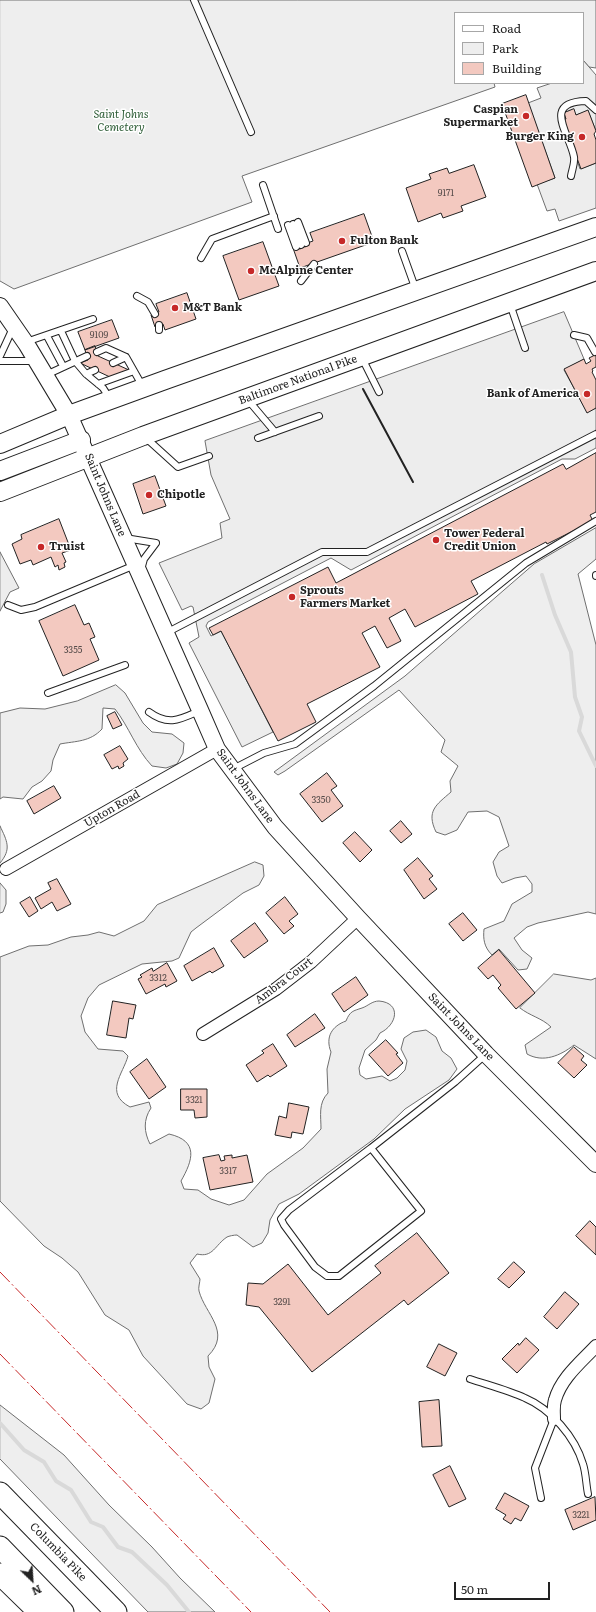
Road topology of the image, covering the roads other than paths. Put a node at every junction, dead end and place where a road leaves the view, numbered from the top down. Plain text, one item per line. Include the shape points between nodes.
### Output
1 (194, 0) edge
2 (596, 110) edge
3 (251, 132) dead end
4 (572, 176) dead end
5 (263, 185) dead end
6 (274, 216) junction
7 (596, 227) edge
8 (278, 229) dead end
9 (301, 245) joint
10 (402, 251) dead end
11 (202, 258) dead end
12 (596, 271) edge
13 (307, 273) junction
14 (301, 281) dead end
15 (416, 290) junction
16 (137, 296) dead end
17 (509, 303) junction
18 (0, 306) edge
19 (155, 314) dead end
20 (93, 319) dead end
21 (14, 326) junction
22 (60, 331) junction
23 (47, 336) junction
24 (574, 336) dead end
25 (26, 342) junction
26 (525, 348) dead end
27 (97, 352) dead end
28 (595, 352) edge
29 (0, 356) edge
30 (87, 356) dead end
31 (126, 357) junction
32 (361, 357) junction
33 (37, 361) junction
34 (75, 361) junction
35 (0, 362) edge
36 (114, 363) dead end
37 (63, 366) junction
38 (95, 370) dead end
39 (134, 371) junction
40 (86, 374) junction
41 (46, 375) junction
42 (98, 384) junction
43 (144, 388) junction
44 (379, 392) dead end
45 (247, 399) junction
46 (111, 400) junction
47 (69, 415) junction
48 (319, 416) dead end
49 (275, 432) junction
50 (596, 434) edge
51 (143, 436) junction
52 (258, 438) dead end
53 (81, 440) junction
54 (0, 444) edge
55 (88, 456) junction
56 (209, 456) dead end
57 (0, 471) edge
58 (0, 492) edge
59 (596, 521) edge
60 (124, 538) junction
61 (137, 570) junction
62 (8, 605) dead end
63 (165, 634) junction
64 (125, 665) dead end
65 (48, 693) dead end
66 (200, 710) junction
67 (149, 712) dead end
68 (218, 749) junction
69 (232, 769) junction
70 (6, 869) dead end
71 (358, 918) junction
72 (203, 1034) dead end
73 (486, 1054) junction
74 (372, 1148) junction
75 (596, 1164) edge
76 (596, 1346) edge
77 (470, 1379) dead end
78 (554, 1419) junction
79 (0, 1493) edge
80 (588, 1494) dead end
81 (541, 1498) dead end
82 (0, 1547) edge
83 (0, 1574) edge
84 (39, 1612) edge
85 (63, 1612) edge
86 (116, 1612) edge

1 - 3 lane
2 - 4 lane via 591,104 582,101 565,107 561,113 561,121 574,158
5 - 6 lane
6 - 8 lane
6 - 11 lane via 212,239
7 - 15 main road
9 - 9 lane via 293,224
10 - 15 lane
12 - 17 main road, Baltimore National Pike
13 - 13 lane via 309,265
13 - 14 lane
15 - 43 main road
16 - 19 lane via 148,302
17 - 26 lane
17 - 32 main road, Baltimore National Pike
18 - 21 street, Saint Johns Lane
20 - 22 lane
21 - 25 street, Saint Johns Lane
21 - 29 lane
22 - 23 lane
22 - 34 lane
23 - 25 lane
23 - 37 lane
24 - 28 lane via 587,338
25 - 33 street, Saint Johns Lane
27 - 31 lane via 106,348
30 - 34 lane
31 - 36 lane
31 - 39 lane
32 - 44 lane
32 - 45 main road, Baltimore National Pike
33 - 35 lane
33 - 41 street, Saint Johns Lane
34 - 37 lane
34 - 40 lane
37 - 41 lane
38 - 40 lane
39 - 42 lane
39 - 43 lane
40 - 42 lane
41 - 47 street, Saint Johns Lane
42 - 46 lane
43 - 46 main road
45 - 49 lane
45 - 51 main road, Baltimore National Pike
46 - 47 main road
47 - 53 street, Saint Johns Lane
47 - 54 main road
48 - 49 lane
49 - 52 lane
50 - 63 lane via 367,552 322,552
51 - 55 main road, Baltimore National Pike
51 - 56 lane via 178,467
53 - 55 street, Saint Johns Lane
53 - 57 main road
55 - 58 main road, Baltimore National Pike
55 - 60 street, Saint Johns Lane
59 - 69 lane via 526,563 374,686 295,744 264,752
60 - 61 street, Saint Johns Lane
60 - 61 lane via 156,543
61 - 62 lane via 21,610
61 - 63 street, Saint Johns Lane
63 - 66 street, Saint Johns Lane
64 - 65 lane
66 - 67 lane via 180,720 159,720
66 - 68 street, Saint Johns Lane
68 - 69 street, Saint Johns Lane
68 - 70 street, Upton Road
69 - 71 street, Saint Johns Lane via 275,826
71 - 72 street, Ambra Court via 311,962 276,989
71 - 73 street, Saint Johns Lane
73 - 74 lane
73 - 75 street, Saint Johns Lane
74 - 74 lane via 422,1211 339,1276 327,1276 315,1267 281,1220 289,1210
76 - 78 street via 560,1388 554,1401
77 - 78 lane via 525,1398
78 - 80 lane via 573,1441 583,1464
78 - 81 lane via 535,1468
79 - 86 highway, Columbia Pike
82 - 85 highway
83 - 84 highway

